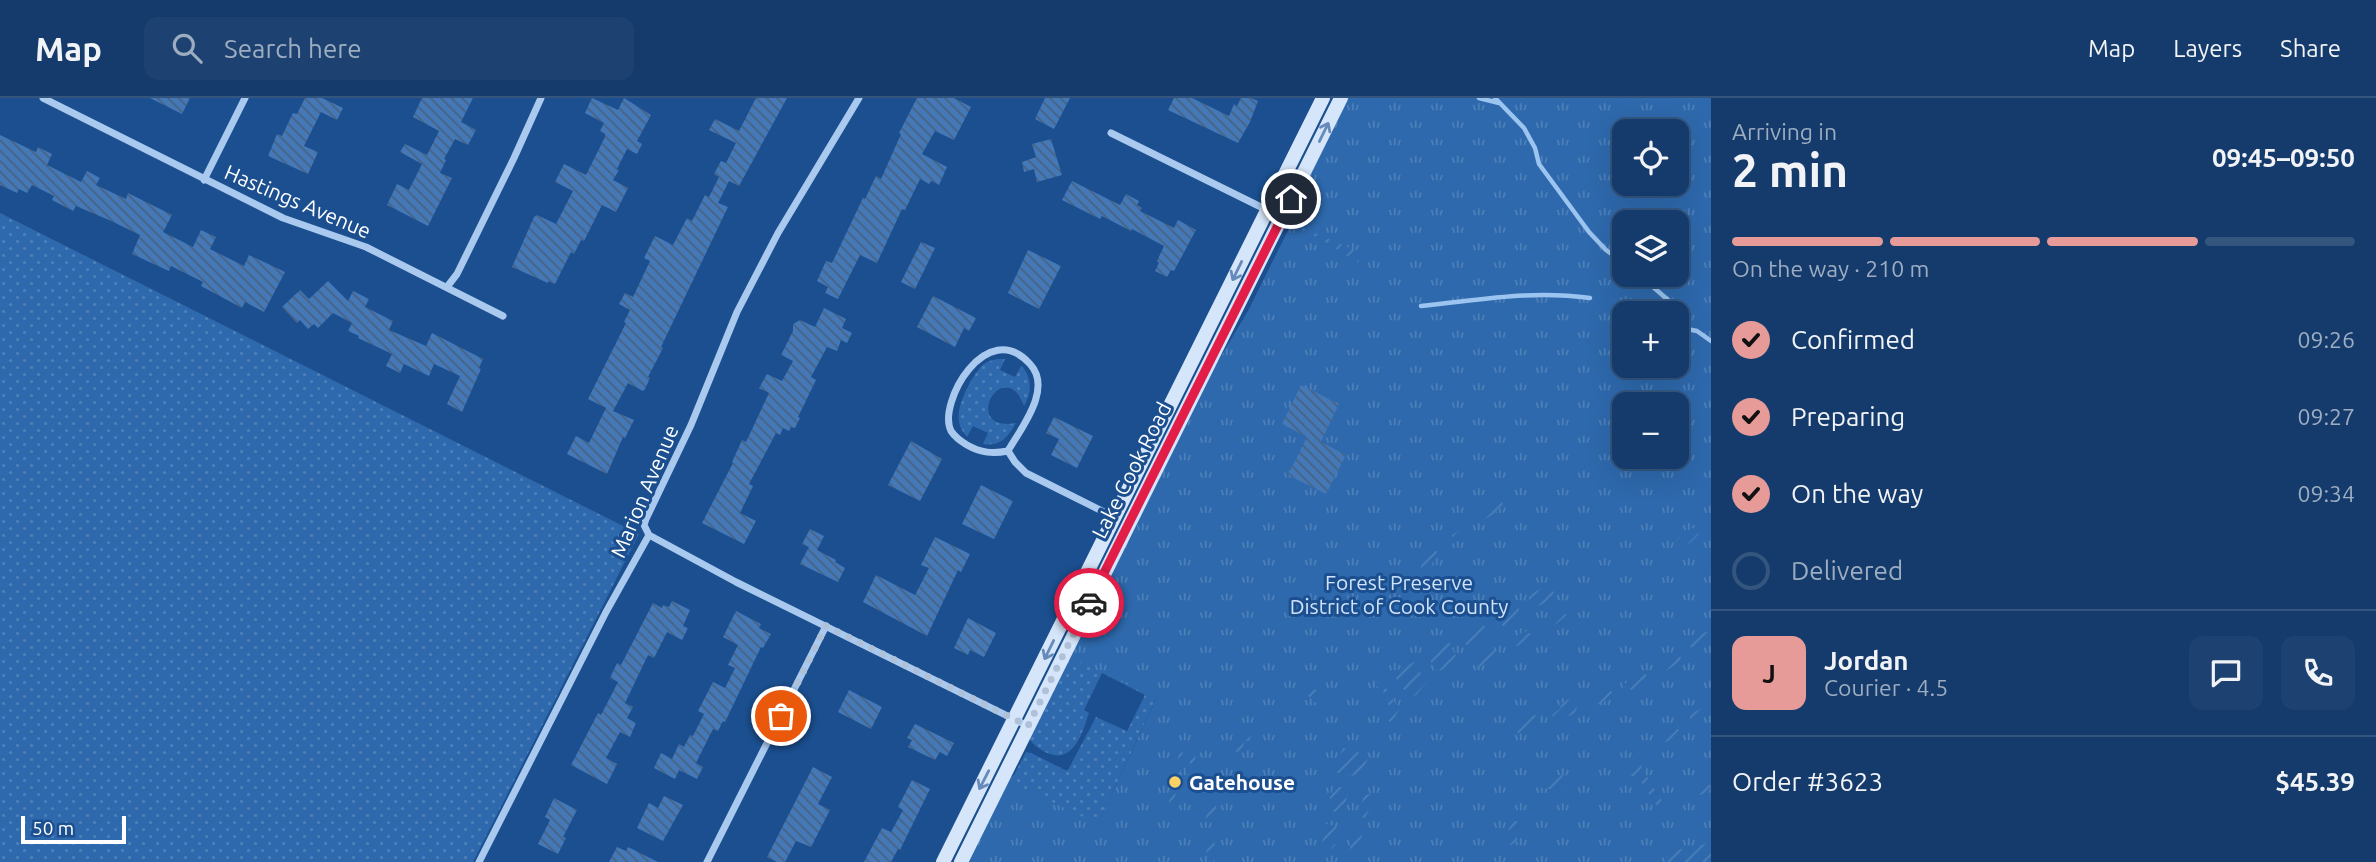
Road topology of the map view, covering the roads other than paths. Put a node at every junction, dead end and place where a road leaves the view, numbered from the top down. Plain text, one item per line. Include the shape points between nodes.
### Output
1 (43, 98) edge
2 (245, 98) edge
3 (541, 98) edge
4 (859, 98) edge
5 (1323, 98) edge
6 (1341, 98) edge
7 (1111, 133) dead end
8 (204, 180) junction
9 (1267, 210) junction
10 (447, 287) junction
11 (503, 316) dead end
12 (1009, 451) junction
13 (1115, 517) junction
14 (649, 535) junction
15 (826, 626) junction
16 (1021, 723) junction
17 (479, 862) edge
18 (707, 862) edge
19 (943, 862) edge
20 (961, 862) edge

1 - 8 street, Hastings Avenue
2 - 8 street
3 - 10 street
4 - 14 street, Marion Avenue via 778,233 737,312 646,519
5 - 9 main road, Lake Cook Road
16 -> 6 main road, Lake Cook Road
7 - 9 street
8 - 10 street, Hastings Avenue via 283,218 366,247
9 -> 13 main road, Lake Cook Road
10 - 11 street, Hastings Avenue
12 - 12 street via 996,454 970,447 951,431 949,420 955,394 972,364 999,350 1018,354 1037,376 1037,397
12 - 13 street via 1026,473
13 -> 16 main road, Lake Cook Road
14 - 15 street
14 - 17 street, Marion Avenue
15 - 16 street
15 - 18 street
16 -> 19 main road, Lake Cook Road
16 - 20 main road, Lake Cook Road

